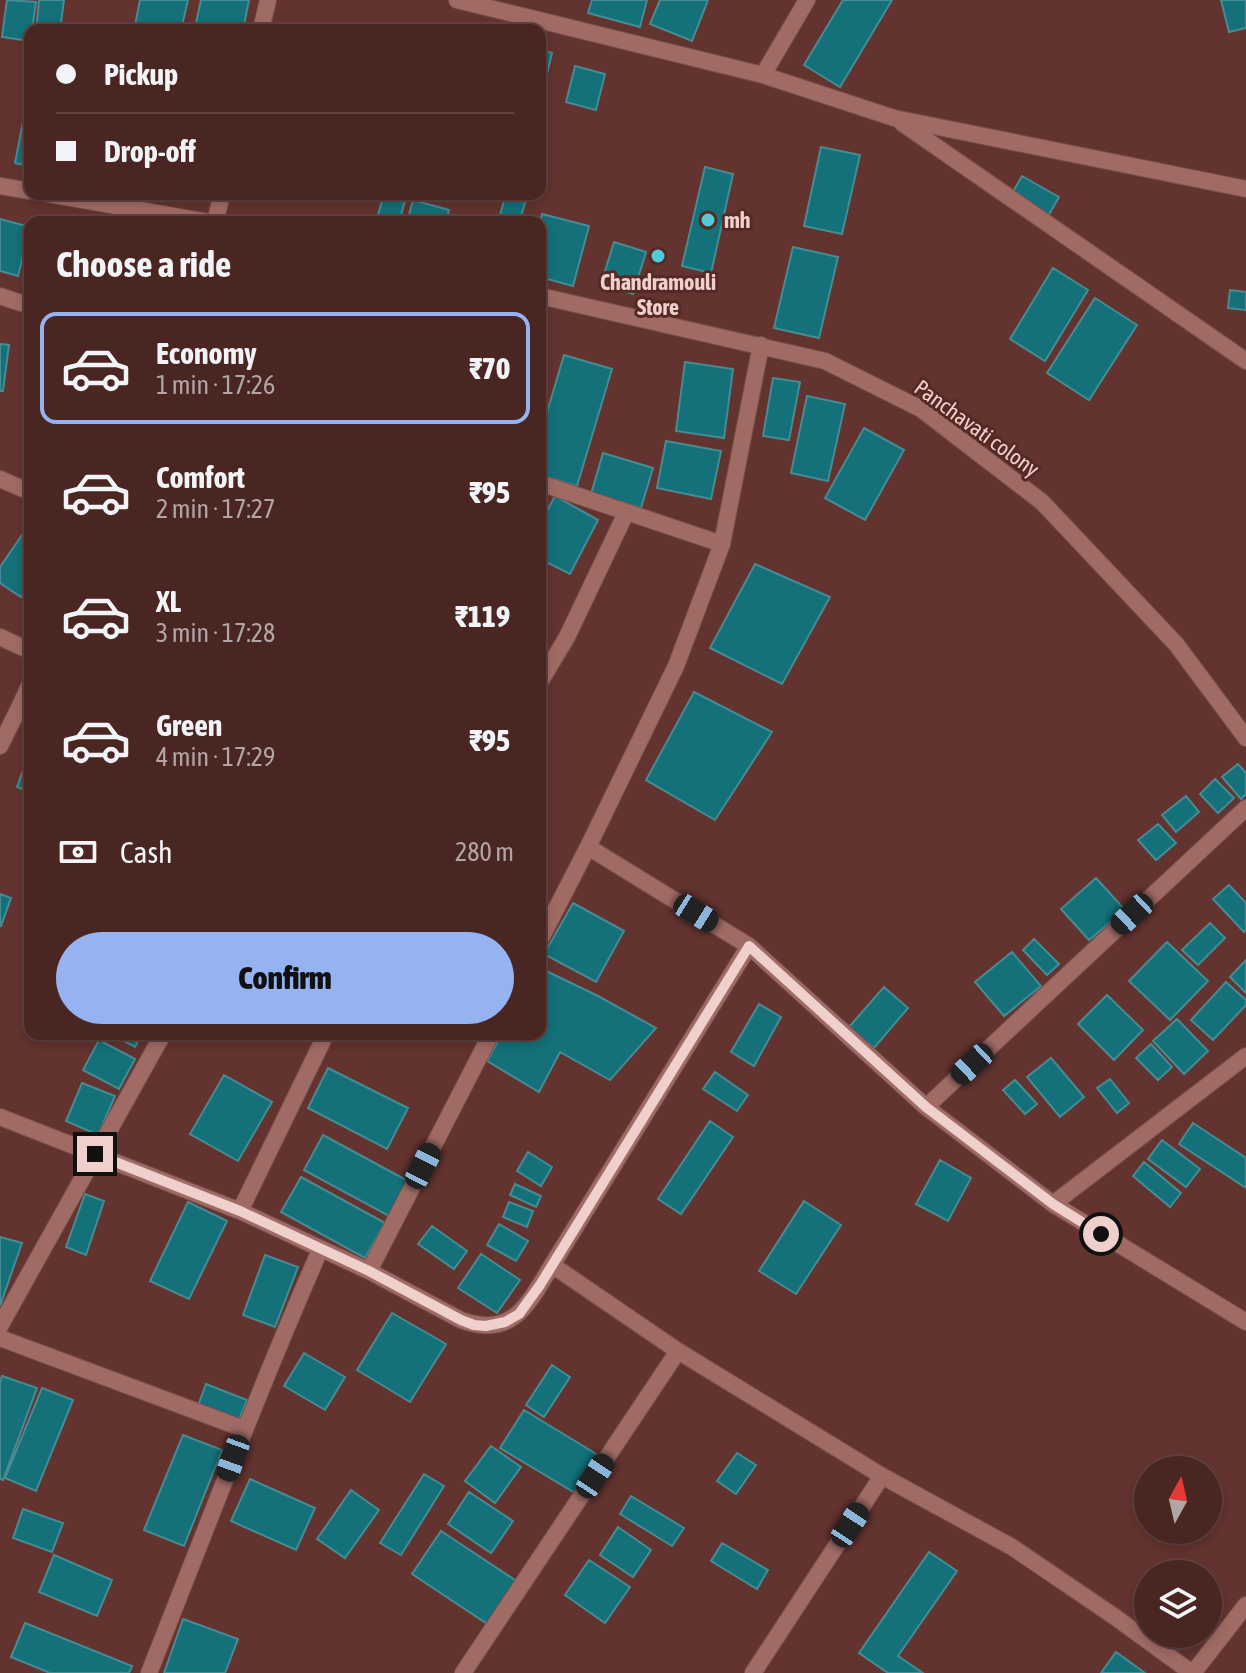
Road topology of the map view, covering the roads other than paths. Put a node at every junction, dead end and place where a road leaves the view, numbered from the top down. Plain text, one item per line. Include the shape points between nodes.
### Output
1 (268, 0) edge
2 (457, 0) edge
3 (807, 0) edge
4 (262, 24) edge
5 (763, 75) junction
6 (894, 118) junction
7 (0, 186) edge
8 (1246, 189) edge
9 (24, 190) edge
10 (82, 200) edge
11 (174, 216) edge
12 (0, 296) edge
13 (546, 297) edge
14 (24, 304) edge
15 (761, 345) junction
16 (1246, 361) edge
17 (0, 479) edge
18 (546, 485) edge
19 (24, 489) edge
20 (626, 513) junction
21 (722, 544) junction
22 (0, 637) edge
23 (24, 648) edge
24 (546, 672) edge
25 (24, 711) edge
26 (1246, 738) edge
27 (0, 746) edge
28 (1246, 808) edge
29 (588, 847) junction
30 (546, 928) edge
31 (749, 946) junction
32 (160, 1040) edge
33 (323, 1040) edge
34 (488, 1040) edge
35 (1246, 1056) edge
36 (926, 1107) junction
37 (0, 1117) edge
38 (95, 1154) junction
39 (1053, 1204) junction
40 (240, 1211) junction
41 (320, 1250) junction
42 (552, 1265) junction
43 (369, 1271) junction
44 (1246, 1322) edge
45 (0, 1326) edge
46 (0, 1338) edge
47 (678, 1351) junction
48 (244, 1429) junction
49 (882, 1476) junction
50 (1246, 1605) edge
51 (149, 1673) edge
52 (463, 1673) edge
53 (753, 1673) edge
54 (1192, 1673) edge

1 - 4 street
2 - 5 street
3 - 5 street
5 - 6 street
6 - 8 street
6 - 16 street
7 - 9 street
10 - 11 street
12 - 14 street
13 - 15 street, Panchavati colony
15 - 21 street
15 - 26 street, Panchavati colony via 825,361 921,409 1042,502 1176,644
17 - 19 street
18 - 20 street
20 - 21 street
20 - 24 street
21 - 29 street via 676,666
22 - 23 street
25 - 27 street
28 - 36 street
29 - 30 street
29 - 31 street
31 - 36 street
31 - 42 street
32 - 38 street
33 - 40 street
34 - 43 street
35 - 39 street
36 - 39 street
37 - 38 street
38 - 40 street
38 - 45 street
39 - 44 street
40 - 41 street
41 - 43 street
41 - 48 street
42 - 43 street via 519,1314 486,1326 461,1320
42 - 47 street
46 - 48 street
47 - 49 street
47 - 52 street
48 - 51 street
49 - 53 street
49 - 54 street via 1012,1547
50 - 54 street

